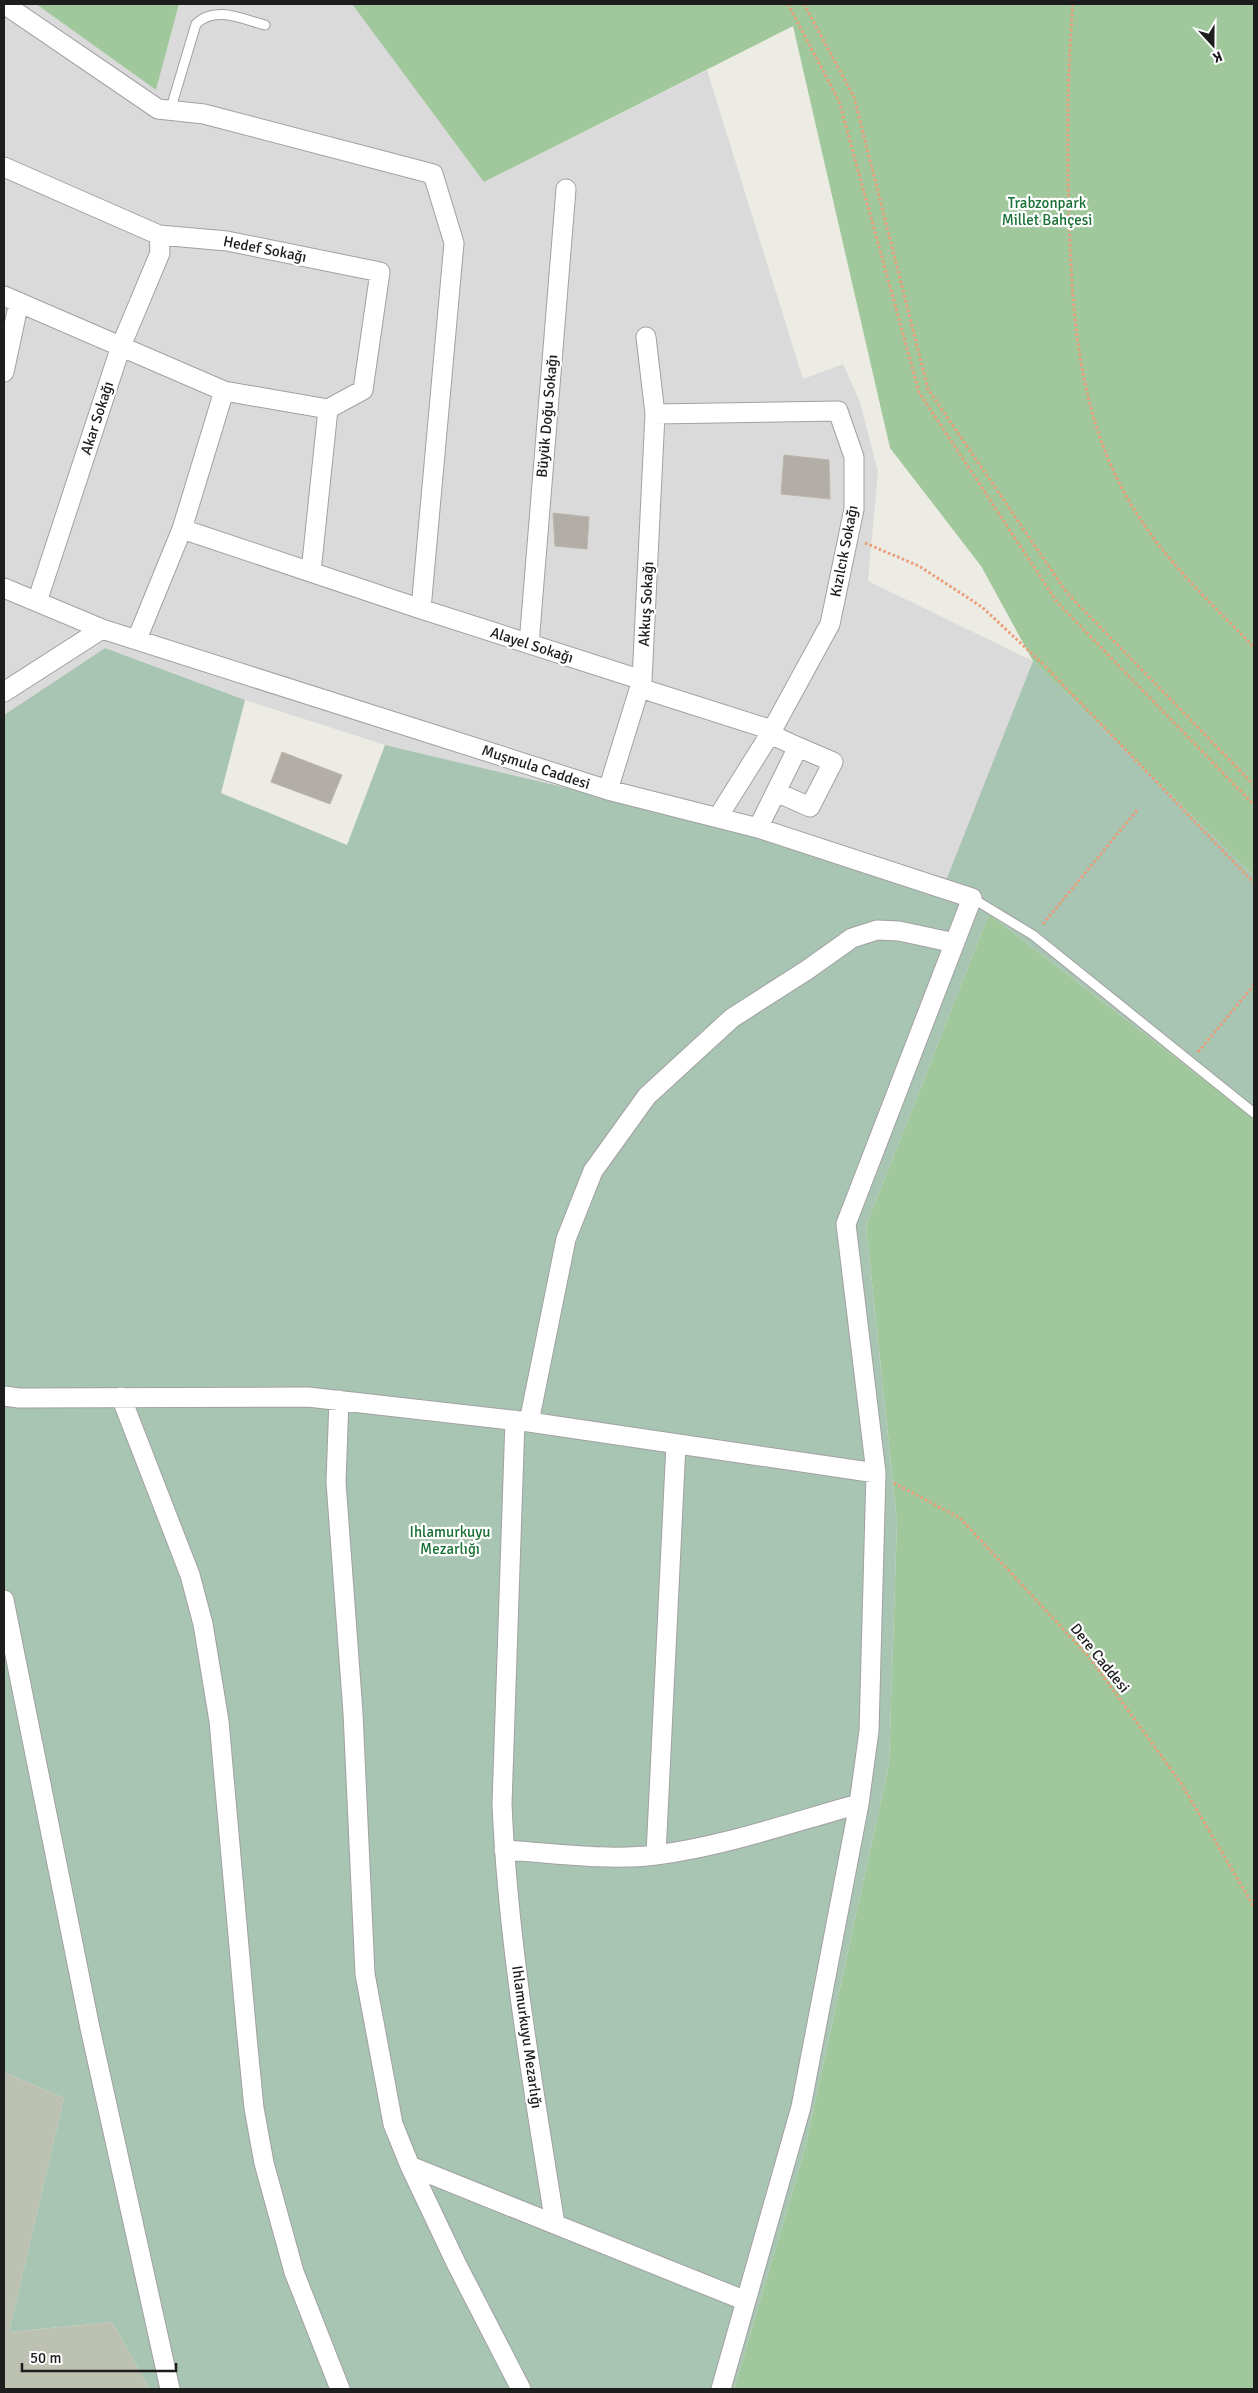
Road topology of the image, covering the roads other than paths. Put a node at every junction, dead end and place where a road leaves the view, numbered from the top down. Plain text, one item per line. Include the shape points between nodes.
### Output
1 (4, 4) edge
2 (265, 25) dead end
3 (170, 111) junction
4 (4, 167) edge
5 (566, 189) dead end
6 (160, 235) junction
7 (11, 299) edge
8 (646, 337) dead end
9 (121, 346) junction
10 (4, 372) edge
11 (224, 391) junction
12 (328, 409) junction
13 (655, 414) junction
14 (182, 529) junction
15 (311, 572) junction
16 (4, 588) edge
17 (38, 602) junction
18 (422, 610) junction
19 (102, 629) junction
20 (136, 639) junction
21 (529, 644) junction
22 (641, 684) junction
23 (4, 692) edge
24 (771, 732) junction
25 (798, 747) junction
26 (608, 790) junction
27 (776, 792) junction
28 (718, 817) junction
29 (758, 828) junction
30 (972, 898) junction
31 (955, 943) junction
32 (1254, 1113) edge
33 (4, 1396) edge
34 (121, 1397) junction
35 (339, 1400) junction
36 (522, 1421) junction
37 (676, 1444) junction
38 (876, 1473) junction
39 (4, 1600) edge
40 (859, 1804) junction
41 (504, 1850) junction
42 (656, 1855) junction
43 (410, 2166) junction
44 (555, 2224) junction
45 (746, 2301) junction
46 (170, 2389) edge
47 (340, 2389) edge
48 (521, 2389) edge
49 (721, 2389) edge

1 - 3 street via 158,109
2 - 3 lane via 218,12 201,19 196,24
3 - 18 street via 204,114 433,174 454,243
4 - 6 street, Hedef Sokağı
5 - 21 street, Büyük Doğu Sokağı
6 - 9 street, Akar Sokağı via 160,253
6 - 12 street, Hedef Sokağı via 227,241 380,272 363,390
7 - 9 street
7 - 10 street
8 - 13 street, Akkuş Sokağı
9 - 11 street
9 - 17 street, Akar Sokağı
11 - 12 street
11 - 14 street
12 - 15 street
13 - 22 street, Akkuş Sokağı
13 - 24 street, Kızılcık Sokağı via 838,411 854,456 854,509 830,624
14 - 15 street, Alayel Sokağı
14 - 20 street
15 - 18 street, Alayel Sokağı
16 - 17 street, Muşmula Caddesi
17 - 19 street, Muşmula Caddesi
18 - 21 street, Alayel Sokağı
19 - 20 street, Muşmula Caddesi
19 - 23 street
20 - 26 street, Muşmula Caddesi
21 - 22 street, Alayel Sokağı
22 - 24 street, Alayel Sokağı
22 - 26 street, Akkuş Sokağı
24 - 25 street, Alayel Sokağı
24 - 28 street, Kızılcık Sokağı
25 - 27 street
25 - 27 street via 833,762 810,807
26 - 28 street, Muşmula Caddesi
27 - 29 street
28 - 29 street, Muşmula Caddesi
29 - 30 street, Muşmula Caddesi
30 - 31 street
30 - 32 lane via 1033,936
31 - 36 street, Ihlamurkuyu Mezarlığı via 900,931 877,930 852,938 732,1018 647,1096 593,1172 566,1239
31 - 38 street via 846,1224
33 - 34 street
34 - 35 street via 308,1397
34 - 47 street via 190,1575 203,1624 219,1721 254,2108 264,2163 294,2272
35 - 36 street
35 - 43 street via 336,1482 354,1713 364,1974 392,2124
36 - 37 street
36 - 41 street, Ihlamurkuyu Mezarlığı via 502,1794
37 - 38 street
37 - 42 street
38 - 40 street via 869,1732
39 - 46 street via 90,2028
40 - 42 street
40 - 45 street via 801,2107
41 - 42 street
41 - 44 street, Ihlamurkuyu Mezarlığı via 516,1972
43 - 44 street
43 - 48 street
44 - 45 street
45 - 49 street

